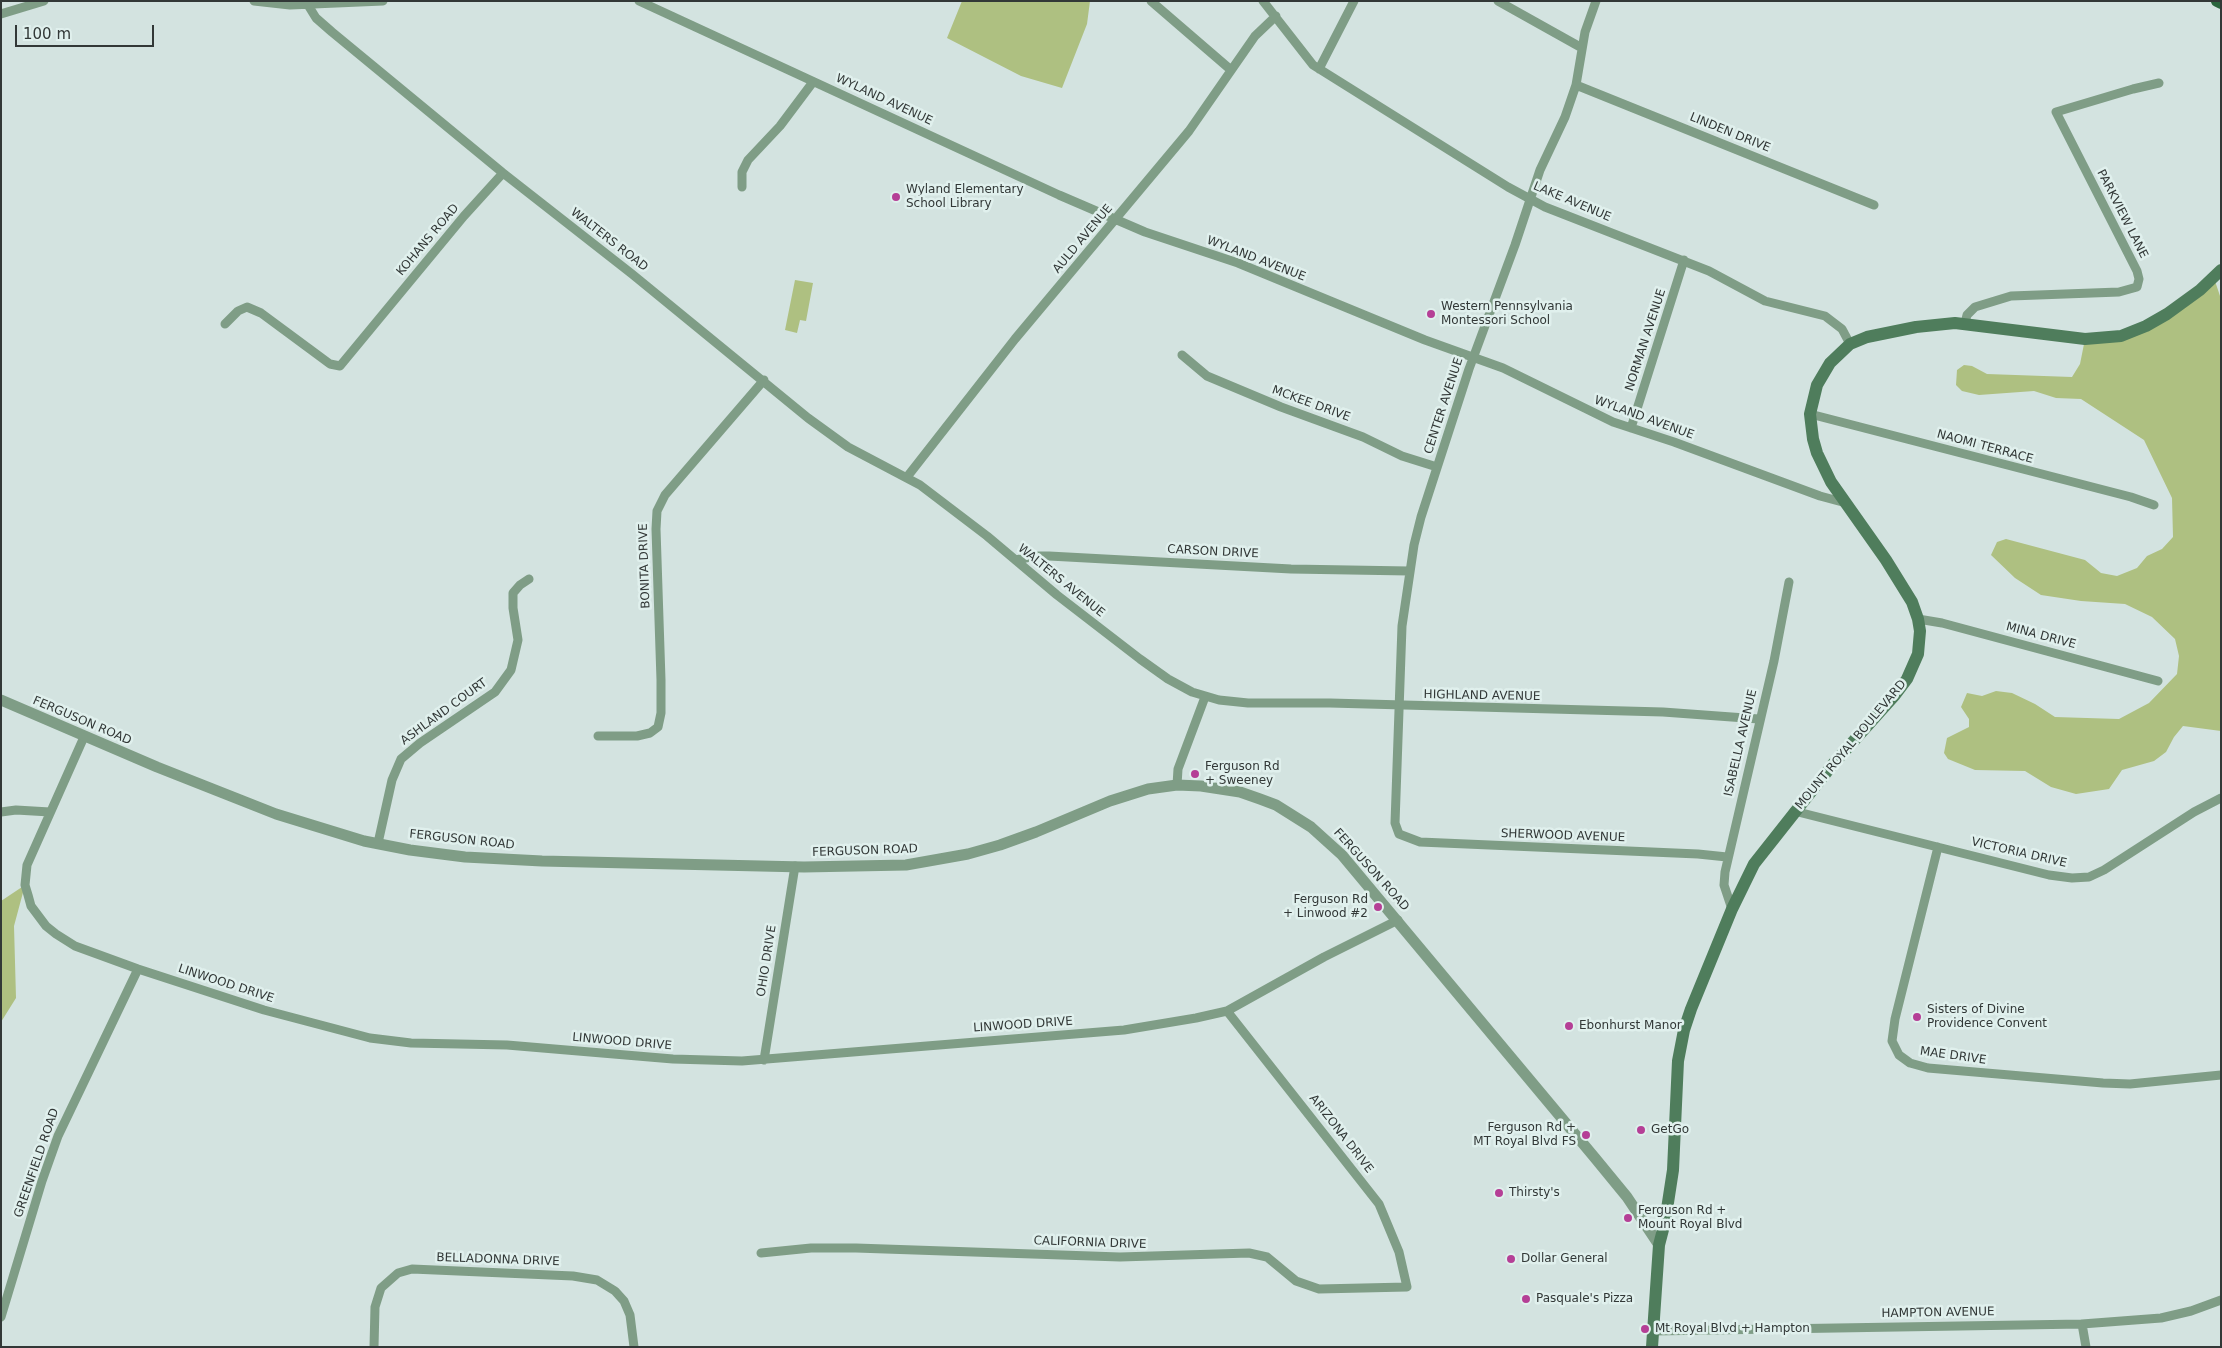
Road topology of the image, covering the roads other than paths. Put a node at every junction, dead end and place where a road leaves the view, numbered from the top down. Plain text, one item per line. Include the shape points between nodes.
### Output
1 (44, 1) edge
2 (254, 1) edge
3 (383, 1) edge
4 (639, 1) edge
5 (1151, 1) edge
6 (1263, 1) edge
7 (1354, 1) edge
8 (1498, 1) edge
9 (1596, 1) edge
10 (2217, 1) edge
11 (2221, 3) edge
12 (308, 5) junction
13 (1, 14) edge
14 (1276, 16) junction
15 (1582, 48) junction
16 (1319, 69) junction
17 (1231, 70) junction
18 (814, 82) junction
19 (2160, 83) dead end
20 (1576, 85) junction
21 (502, 173) junction
22 (742, 188) dead end
23 (1529, 198) junction
24 (1874, 205) dead end
25 (1116, 220) junction
26 (1684, 260) junction
27 (2221, 270) edge
28 (1965, 323) junction
29 (225, 324) dead end
30 (1850, 344) junction
31 (1182, 355) dead end
32 (1473, 357) junction
33 (764, 380) junction
34 (1810, 414) junction
35 (1632, 428) junction
36 (1437, 467) junction
37 (907, 477) junction
38 (1846, 502) junction
39 (2154, 505) dead end
40 (1016, 560) junction
41 (1409, 571) junction
42 (529, 579) dead end
43 (1789, 582) dead end
44 (1918, 619) junction
45 (2158, 681) dead end
46 (1205, 697) junction
47 (1, 700) edge
48 (1400, 706) junction
49 (1760, 719) junction
50 (598, 736) dead end
51 (84, 737) junction
52 (1177, 785) junction
53 (2221, 798) edge
54 (1794, 811) junction
55 (1, 812) edge
56 (50, 812) junction
57 (1399, 834) joint
58 (378, 844) junction
59 (1938, 847) junction
60 (1727, 857) junction
61 (795, 866) junction
62 (1732, 909) junction
63 (1398, 920) junction
64 (138, 969) junction
65 (1227, 1011) junction
66 (764, 1060) junction
67 (2221, 1075) edge
68 (1658, 1245) junction
69 (761, 1253) dead end
70 (1407, 1287) joint
71 (2221, 1300) edge
72 (1, 1316) edge
73 (2082, 1324) junction
74 (1653, 1330) junction
75 (374, 1347) edge
76 (634, 1347) edge
77 (1652, 1347) edge
78 (2086, 1347) edge

1 - 13 street
2 - 12 street
3 - 12 street
4 - 18 street, WYLAND AVENUE
5 - 17 street
6 - 14 street, LAKE AVENUE
7 - 16 street
8 - 15 street
9 - 15 street, CENTER AVENUE
10 - 11 main road
12 - 21 street, WALTERS ROAD via 316,18 332,32
14 - 16 street, LAKE AVENUE via 1306,58
14 - 17 street, AULD AVENUE via 1262,28
15 - 20 street, CENTER AVENUE
16 - 23 street, LAKE AVENUE
17 - 25 street, AULD AVENUE via 1189,131
18 - 22 street via 748,160 742,172
18 - 25 street, WYLAND AVENUE
19 - 28 street, PARKVIEW LANE via 2056,112 2137,271 2137,287 2119,292 2011,296 1975,307 1967,315
20 - 23 street, CENTER AVENUE
20 - 24 street, LINDEN DRIVE
21 - 29 street, KOHANS ROAD via 340,366 330,364 261,313 247,307
21 - 33 street, WALTERS ROAD
23 - 26 street, LAKE AVENUE
23 - 32 street, CENTER AVENUE
25 - 32 street, WYLAND AVENUE via 1238,263
25 - 37 street, AULD AVENUE via 1015,339
26 - 30 street, LAKE AVENUE via 1765,301 1831,319
26 - 35 street, NORMAN AVENUE
27 - 28 main road, MOUNT ROYAL BOULEVARD via 2167,314 2121,336 2085,339
28 - 30 main road, MOUNT ROYAL BOULEVARD via 1916,327 1867,337
30 - 34 main road, MOUNT ROYAL BOULEVARD via 1823,373 1813,395
31 - 36 street, MCKEE DRIVE via 1207,376 1363,437 1402,456
32 - 35 street, WYLAND AVENUE via 1503,368 1589,412
32 - 36 street, CENTER AVENUE
33 - 37 street, WALTERS ROAD via 848,447
33 - 50 street, BONITA DRIVE via 665,496 657,511 661,635 658,727 637,736
34 - 38 main road, MOUNT ROYAL BOULEVARD via 1817,453 1831,482
34 - 39 street, NAOMI TERRACE
35 - 38 street, WYLAND AVENUE via 1820,496
36 - 41 street, CENTER AVENUE
37 - 40 street, WALTERS AVENUE
38 - 44 main road, MOUNT ROYAL BOULEVARD via 1904,588
40 - 41 street, CARSON DRIVE via 1049,556 1292,569
40 - 46 street, WALTERS AVENUE via 1157,672
41 - 48 street, CENTER AVENUE via 1402,626
42 - 58 street, ASHLAND COURT via 514,594 518,640 511,670 494,692 401,759 392,780
43 - 49 street, ISABELLA AVENUE
44 - 45 street, MINA DRIVE
44 - 54 main road, MOUNT ROYAL BOULEVARD via 1918,654 1907,679
46 - 48 street, HIGHLAND AVENUE via 1248,703
46 - 52 street via 1178,768
47 - 51 street, FERGUSON ROAD
48 - 49 street, HIGHLAND AVENUE via 1664,712
48 - 57 street, CENTER AVENUE via 1395,807
49 - 60 street, ISABELLA AVENUE
51 - 56 street, LINWOOD DRIVE
51 - 58 street, FERGUSON ROAD via 276,814
52 - 61 street, FERGUSON ROAD via 1110,800 1036,832 968,854 890,866
52 - 63 street, FERGUSON ROAD via 1240,792 1293,815 1342,855
53 - 59 street, VICTORIA DRIVE via 2104,870 2088,876 2062,878
54 - 59 street, VICTORIA DRIVE
54 - 62 main road, MOUNT ROYAL BOULEVARD via 1754,864
55 - 56 street
56 - 64 street, LINWOOD DRIVE via 27,865 26,885 31,906 46,926 64,940
57 - 60 street, SHERWOOD AVENUE via 1411,840 1440,844
58 - 61 street, FERGUSON ROAD via 492,859
59 - 67 street, MAE DRIVE via 1894,1020 1892,1042 1899,1055 1910,1063 1928,1068 2088,1082 2130,1084
60 - 62 street, ISABELLA AVENUE via 1724,885
61 - 66 street, OHIO DRIVE
62 - 68 main road, MOUNT ROYAL BOULEVARD via 1691,1009 1681,1043 1673,1170
63 - 65 street, LINWOOD DRIVE
63 - 68 street, FERGUSON ROAD via 1627,1197
64 - 66 street, LINWOOD DRIVE via 264,1010 370,1038 688,1060
64 - 72 street, GREENFIELD ROAD via 58,1136
65 - 66 street, LINWOOD DRIVE via 1124,1030
65 - 70 street, ARIZONA DRIVE via 1379,1204 1399,1252
68 - 74 main road, MOUNT ROYAL BOULEVARD
69 - 70 street, CALIFORNIA DRIVE via 811,1248 1120,1257 1250,1253 1267,1258 1296,1281 1319,1289
71 - 73 street, HAMPTON AVENUE via 2161,1318
73 - 74 street, HAMPTON AVENUE
73 - 78 street
74 - 77 main road, MOUNT ROYAL BOULEVARD
75 - 76 street, BELLADONNA DRIVE via 375,1307 381,1288 398,1272 412,1269 573,1276 598,1280 624,1300

